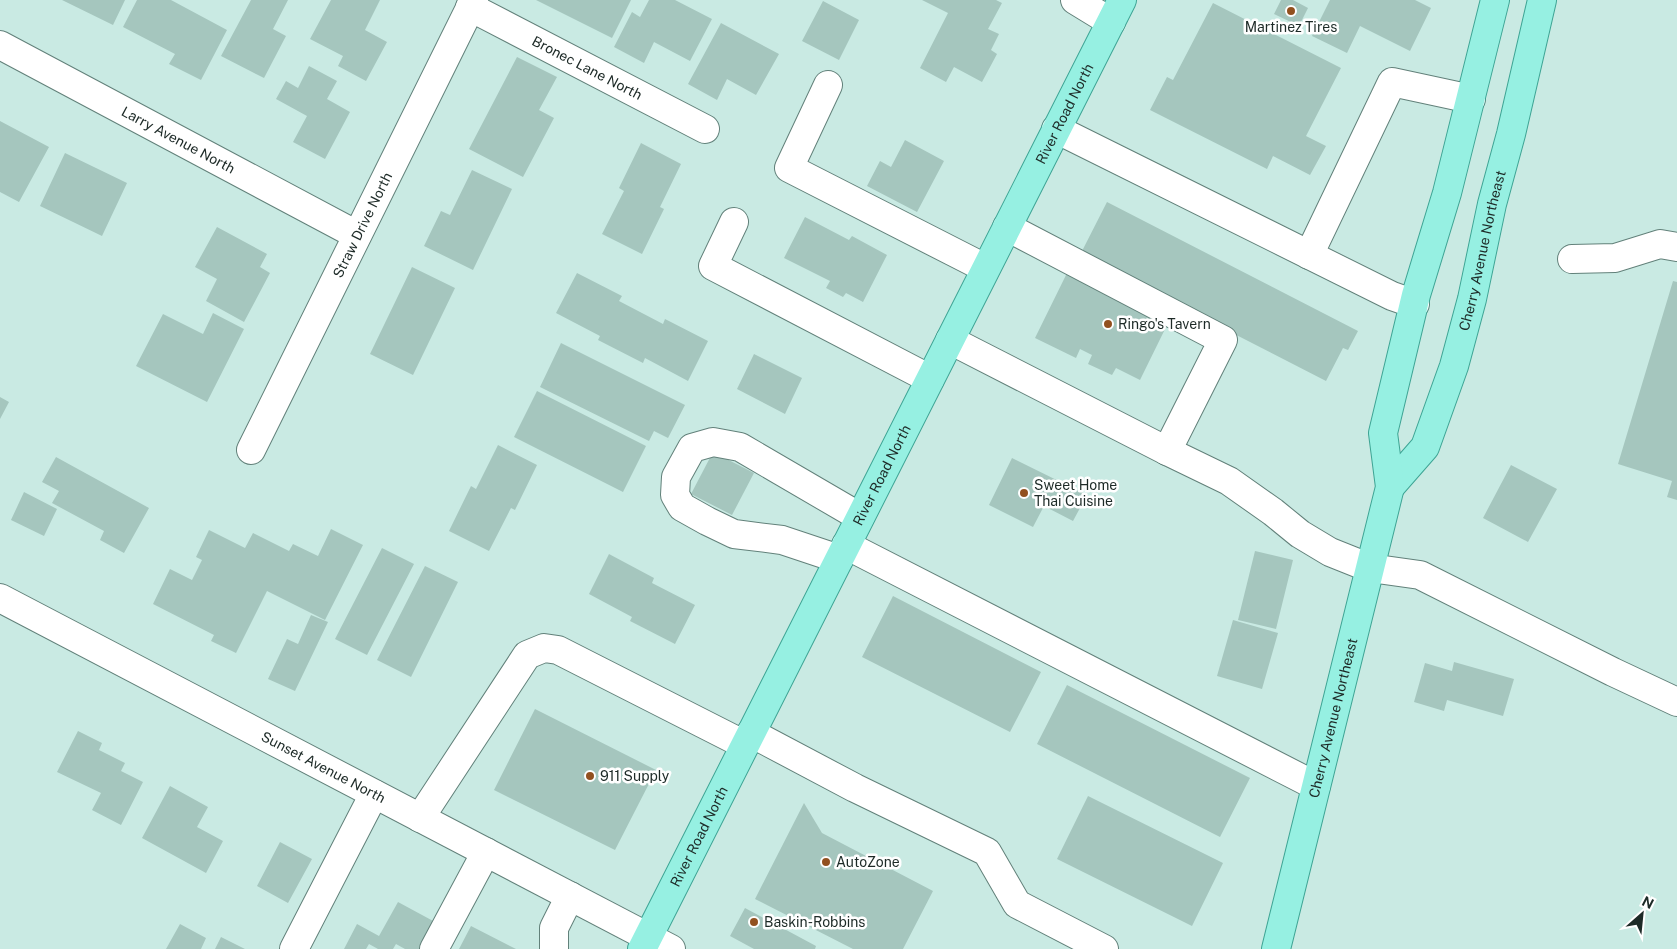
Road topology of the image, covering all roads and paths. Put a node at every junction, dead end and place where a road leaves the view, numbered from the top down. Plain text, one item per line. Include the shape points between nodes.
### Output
1 (1075, 0) edge
2 (1495, 0) edge
3 (1542, 0) edge
4 (472, 4) edge
5 (1116, 11) edge
6 (0, 45) edge
7 (828, 85) dead end
8 (1471, 99) junction
9 (705, 129) dead end
10 (1056, 129) junction
11 (734, 222) dead end
12 (1007, 227) junction
13 (356, 235) junction
14 (1677, 247) edge
15 (1309, 255) junction
16 (1572, 259) dead end
17 (985, 268) junction
18 (1415, 304) junction
19 (950, 340) junction
20 (930, 379) junction
21 (252, 450) dead end
22 (1167, 451) junction
23 (1390, 487) junction
24 (860, 517) junction
25 (843, 552) junction
26 (1370, 568) junction
27 (0, 598) edge
28 (1677, 702) edge
29 (748, 739) junction
30 (1316, 786) junction
31 (374, 794) junction
32 (420, 818) junction
33 (486, 852) junction
34 (570, 896) junction
35 (653, 945) edge
36 (294, 949) edge
37 (434, 949) edge
38 (554, 949) edge
39 (1104, 949) edge
40 (1276, 949) edge

1 - 5 street
2 - 8 main road, Cherry Avenue Northeast
3 - 23 main road, Cherry Avenue Northeast via 1454,366 1424,447
4 - 9 street, Bronec Lane North
4 - 13 street, Straw Drive North
5 - 10 main road, River Road North
6 - 13 street, Larry Avenue North
7 - 17 street via 789,168
8 - 15 street via 1392,82
8 - 18 main road, Cherry Avenue Northeast
10 - 12 main road, River Road North
10 - 15 street
11 - 20 street via 714,266
12 - 17 main road, River Road North
12 - 22 street via 1223,340
13 - 21 street, Straw Drive North
14 - 16 street via 1660,244 1615,258
15 - 18 street
17 - 19 main road, River Road North
18 - 23 main road, Cherry Avenue Northeast via 1384,433
19 - 20 main road, River Road North
19 - 22 street
20 - 24 main road, River Road North
22 - 26 street via 1229,481 1300,534 1330,552
23 - 26 main road, Cherry Avenue Northeast
24 - 25 main road, River Road North
24 - 25 street via 740,447 713,442 692,448 676,477 675,495 682,507 707,522 734,534
25 - 29 main road, River Road North
25 - 30 street
26 - 28 street via 1420,575
26 - 30 main road, Cherry Avenue Northeast
27 - 31 street, Sunset Avenue North
29 - 32 street via 558,650 544,648 527,655
29 - 35 main road, River Road North
29 - 39 street via 987,852 1017,904
30 - 40 main road, Cherry Avenue Northeast
31 - 32 street, Sunset Avenue North
31 - 36 street
32 - 33 street, Sunset Avenue North
33 - 34 street, Sunset Avenue North
33 - 37 street
34 - 35 street, Sunset Avenue North
34 - 38 street via 554,928

